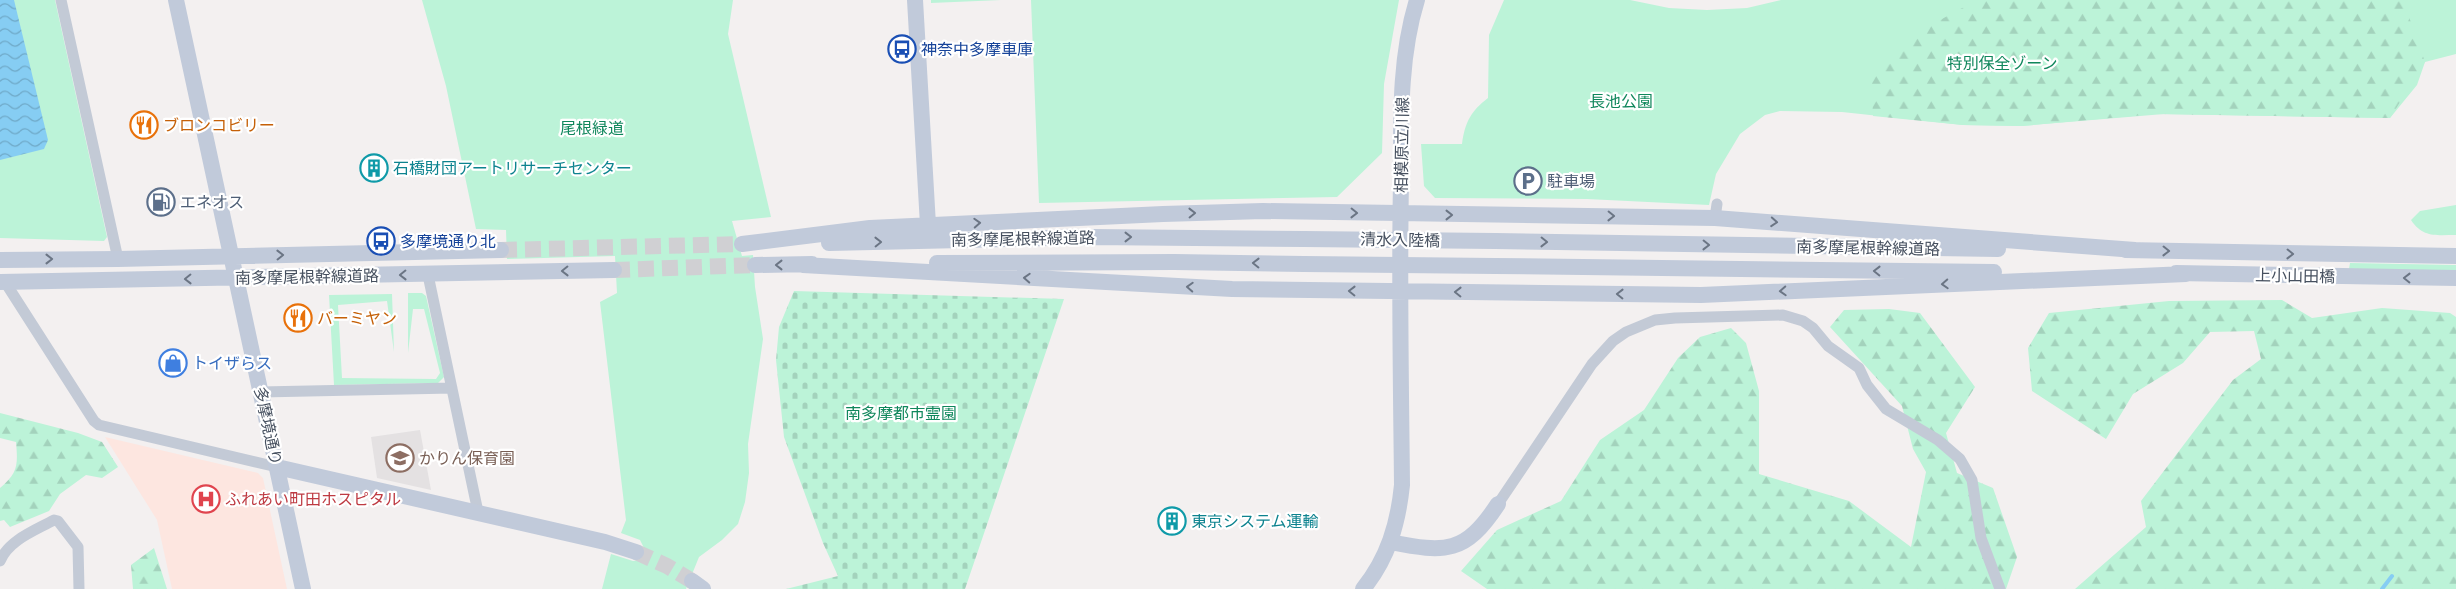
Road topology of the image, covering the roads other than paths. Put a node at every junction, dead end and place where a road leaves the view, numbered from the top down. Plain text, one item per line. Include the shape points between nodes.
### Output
1 (61, 0) edge
2 (176, 0) edge
3 (915, 0) edge
4 (1416, 0) edge
5 (1400, 214) junction
6 (928, 225) junction
7 (1304, 239) joint
8 (1495, 241) joint
9 (501, 250) tunnel mouth
10 (2135, 250) junction
11 (2242, 253) joint
12 (232, 256) junction
13 (2456, 256) edge
14 (118, 259) junction
15 (0, 260) edge
16 (803, 264) junction
17 (1304, 264) joint
18 (754, 265) tunnel mouth
19 (1495, 266) joint
20 (614, 270) tunnel mouth
21 (2186, 274) junction
22 (428, 275) junction
23 (2241, 275) joint
24 (2456, 278) edge
25 (237, 279) junction
26 (2, 282) edge
27 (1401, 291) junction
28 (452, 388) junction
29 (261, 392) junction
30 (277, 467) junction
31 (1498, 504) joint
32 (478, 512) junction
33 (1390, 542) junction
34 (636, 552) tunnel mouth
35 (0, 561) edge
36 (79, 589) edge
37 (303, 589) edge
38 (1363, 589) edge
39 (2000, 589) edge

1 - 14 street
2 - 12 main road, 多摩境通り
3 - 6 main road
4 - 5 main road, 相模原立川線 via 1404,71
6 -> 5 main road via 1254,211
5 -> 10 main road via 1716,211
5 - 27 main road, 相模原立川線
6 -> 7 main road, 南多摩尾根幹線道路 via 870,228 742,244 1092,237
7 - 8 main road, 清水入陸橋, bridge
8 -> 10 main road, 南多摩尾根幹線道路
12 -> 9 main road, 南多摩尾根幹線道路
10 -> 11 main road, 南多摩尾根幹線道路
11 -> 13 main road, 上小山田橋
12 - 14 main road, 南多摩尾根幹線道路
12 - 25 main road, 多摩境通り
15 -> 14 main road, 南多摩尾根幹線道路
17 -> 16 main road, 南多摩尾根幹線道路
16 -> 18 main road, 南多摩尾根幹線道路
27 -> 16 main road via 1222,288
17 - 19 main road, 清水入陸橋, bridge
21 -> 19 main road, 南多摩尾根幹線道路
20 -> 22 main road, 南多摩尾根幹線道路
21 - 23 main road, 南多摩尾根幹線道路
21 -> 27 main road via 1701,295
22 -> 25 main road, 南多摩尾根幹線道路
22 - 28 street
24 -> 23 main road, 上小山田橋
25 -> 26 main road, 南多摩尾根幹線道路
25 - 29 main road, 多摩境通り
26 - 30 street via 99,425
27 - 33 main road, 相模原立川線 via 1402,485 1397,521
28 - 29 street
28 - 32 street
29 - 30 main road, 多摩境通り
30 - 32 main road
30 - 37 main road, 多摩境通り
31 - 33 main road via 1475,532 1450,547 1428,550
31 - 39 street via 1592,364 1626,332 1655,320 1782,315 1803,321 1813,328 1828,346 1859,368 1886,410 1938,440 1960,459 1972,480 1981,538
32 - 34 main road
33 - 38 main road, 相模原立川線 via 1380,565
35 - 36 street via 16,541 54,520 58,521 78,547

